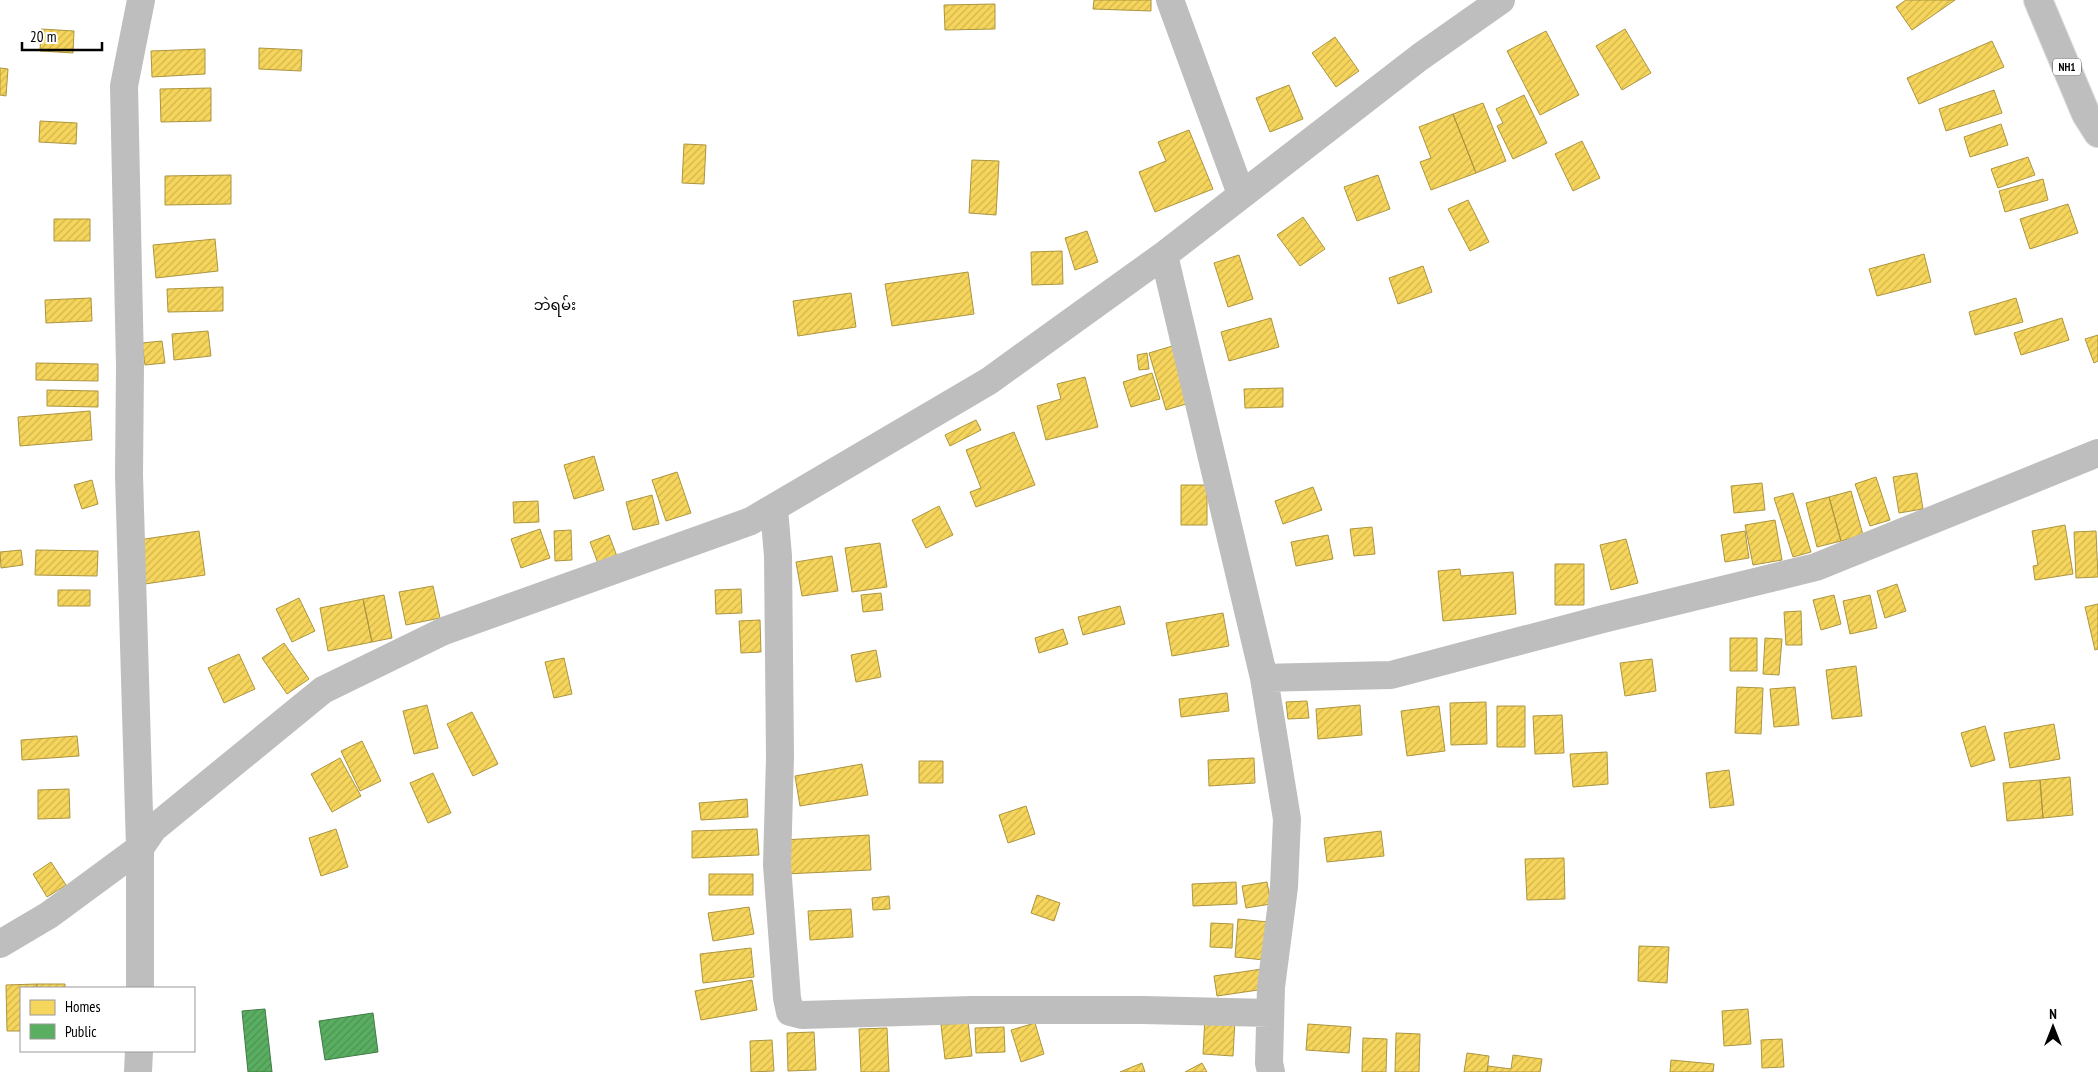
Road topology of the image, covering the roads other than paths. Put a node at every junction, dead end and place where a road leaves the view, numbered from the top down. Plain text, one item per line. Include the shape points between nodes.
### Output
1 (141, 0) edge
2 (1170, 0) edge
3 (1501, 0) edge
4 (2038, 0) edge
5 (2098, 133) edge
6 (1242, 194) junction
7 (1164, 255) junction
8 (2098, 453) edge
9 (774, 509) junction
10 (1264, 678) junction
11 (140, 848) junction
12 (0, 944) edge
13 (140, 987) edge
14 (1270, 1013) junction
15 (139, 1052) edge
16 (138, 1072) edge
17 (1271, 1072) edge

1 - 11 main road via 124,86 129,475
2 - 6 main road
3 - 6 main road via 1420,57
4 - 5 main road, NH1 via 2086,114
6 - 7 main road
7 - 9 main road via 989,381
7 - 10 main road
8 - 10 main road via 1816,567 1391,675
9 - 11 main road via 752,522 444,631 323,690 153,829
9 - 14 main road via 778,556 780,729 777,865 790,1012 802,1015 971,1010
10 - 14 main road via 1287,818 1284,887
11 - 12 main road via 49,915
11 - 13 main road
14 - 17 main road
15 - 16 main road

